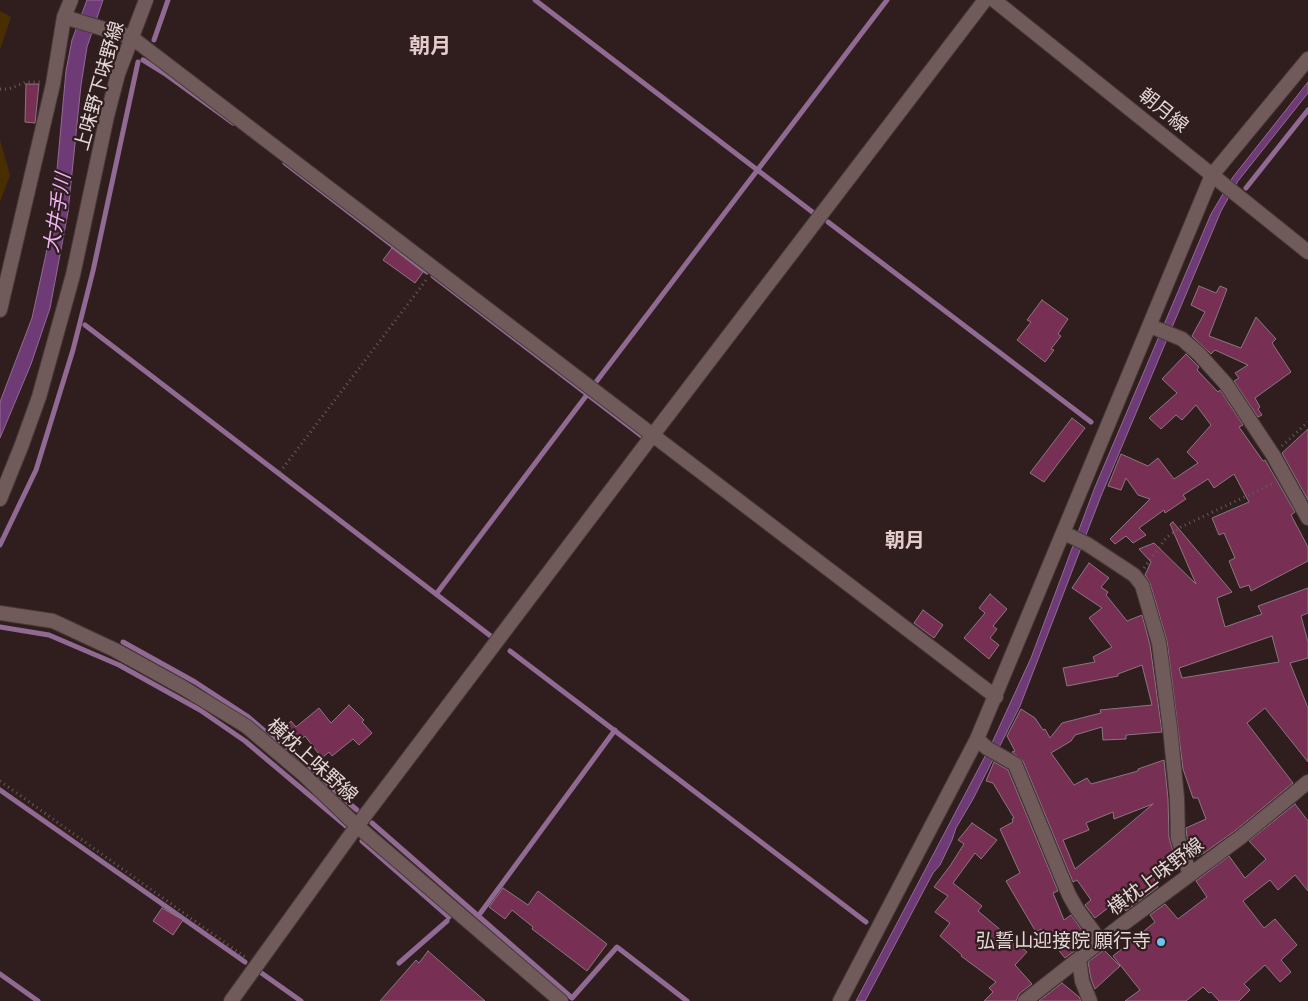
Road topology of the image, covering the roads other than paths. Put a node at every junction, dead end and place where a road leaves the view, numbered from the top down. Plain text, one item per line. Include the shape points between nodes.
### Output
1 (71, 0) edge
2 (146, 0) edge
3 (985, 0) edge
4 (994, 0) edge
5 (64, 17) junction
6 (131, 37) junction
7 (1308, 59) edge
8 (1212, 175) junction
9 (1308, 252) edge
10 (0, 310) edge
11 (1150, 326) junction
12 (652, 436) junction
13 (0, 499) edge
14 (1308, 518) edge
15 (1064, 533) junction
16 (0, 613) edge
17 (996, 696) junction
18 (977, 739) junction
19 (1308, 782) edge
20 (357, 826) junction
21 (1190, 875) junction
22 (1101, 942) junction
23 (1079, 959) junction
24 (231, 1001) edge
25 (561, 1001) edge
26 (840, 1001) edge
27 (1025, 1001) edge
28 (1090, 1001) edge

1 - 5 street
2 - 6 street, 上味野下味野線
3 - 12 street
4 - 8 street, 朝月線
5 - 6 street
5 - 10 street via 53,84
6 - 12 street
6 - 13 street, 上味野下味野線 via 107,116 64,310 39,396
7 - 8 street
8 - 9 street, 朝月線
8 - 11 street
11 - 14 street via 1182,339 1226,384 1273,455
11 - 15 street
12 - 17 street
12 - 20 street
15 - 17 street
15 - 21 street via 1087,544 1142,585 1159,643 1178,838
16 - 20 street, 横枕上味野線 via 53,621 182,687 246,726
17 - 18 street
18 - 22 street via 1015,764 1069,895
18 - 26 street
19 - 21 street, 横枕上味野線
20 - 24 street
20 - 25 street, 横枕上味野線
21 - 22 street, 横枕上味野線
22 - 23 street, 横枕上味野線
23 - 27 street, 横枕上味野線
23 - 28 street via 1082,981

